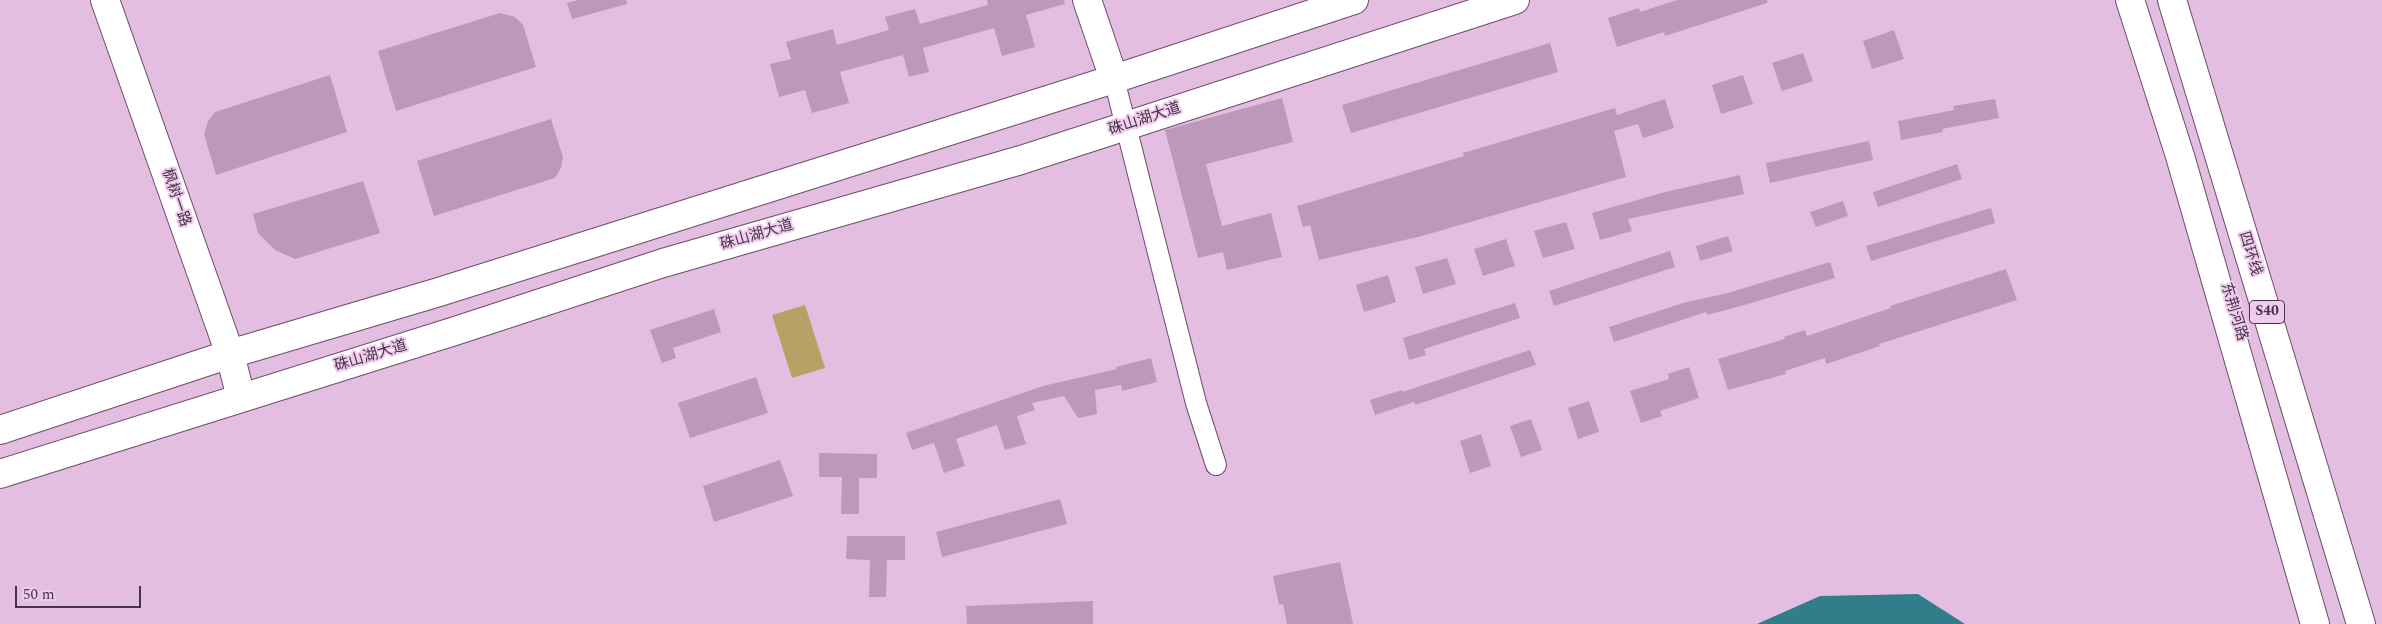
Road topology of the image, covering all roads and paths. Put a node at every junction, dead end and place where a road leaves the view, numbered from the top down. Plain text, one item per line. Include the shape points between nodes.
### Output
1 (106, 0) edge
2 (1088, 0) edge
3 (1354, 0) edge
4 (1515, 0) edge
5 (2130, 0) edge
6 (2140, 0) edge
7 (2172, 0) edge
8 (1114, 79) junction
9 (1126, 126) junction
10 (230, 354) junction
11 (241, 398) junction
12 (0, 430) edge
13 (1216, 465) dead end
14 (0, 474) edge
15 (2316, 624) edge
16 (2326, 624) edge
17 (2361, 624) edge

1 - 10 main road, 枫树一路
2 - 8 main road
3 - 8 main road
4 - 9 main road, 硃山湖大道
5 - 15 main road, S40 via 2180,156
6 - 16 main road, 东荆河路
7 - 17 main road, 四环线 / S40
8 - 9 street
8 - 10 main road via 439,292
9 - 11 main road, 硃山湖大道 via 1021,160 663,263
9 - 13 street via 1196,403
10 - 11 main road, 枫树一路
10 - 12 main road
11 - 14 main road, 硃山湖大道

